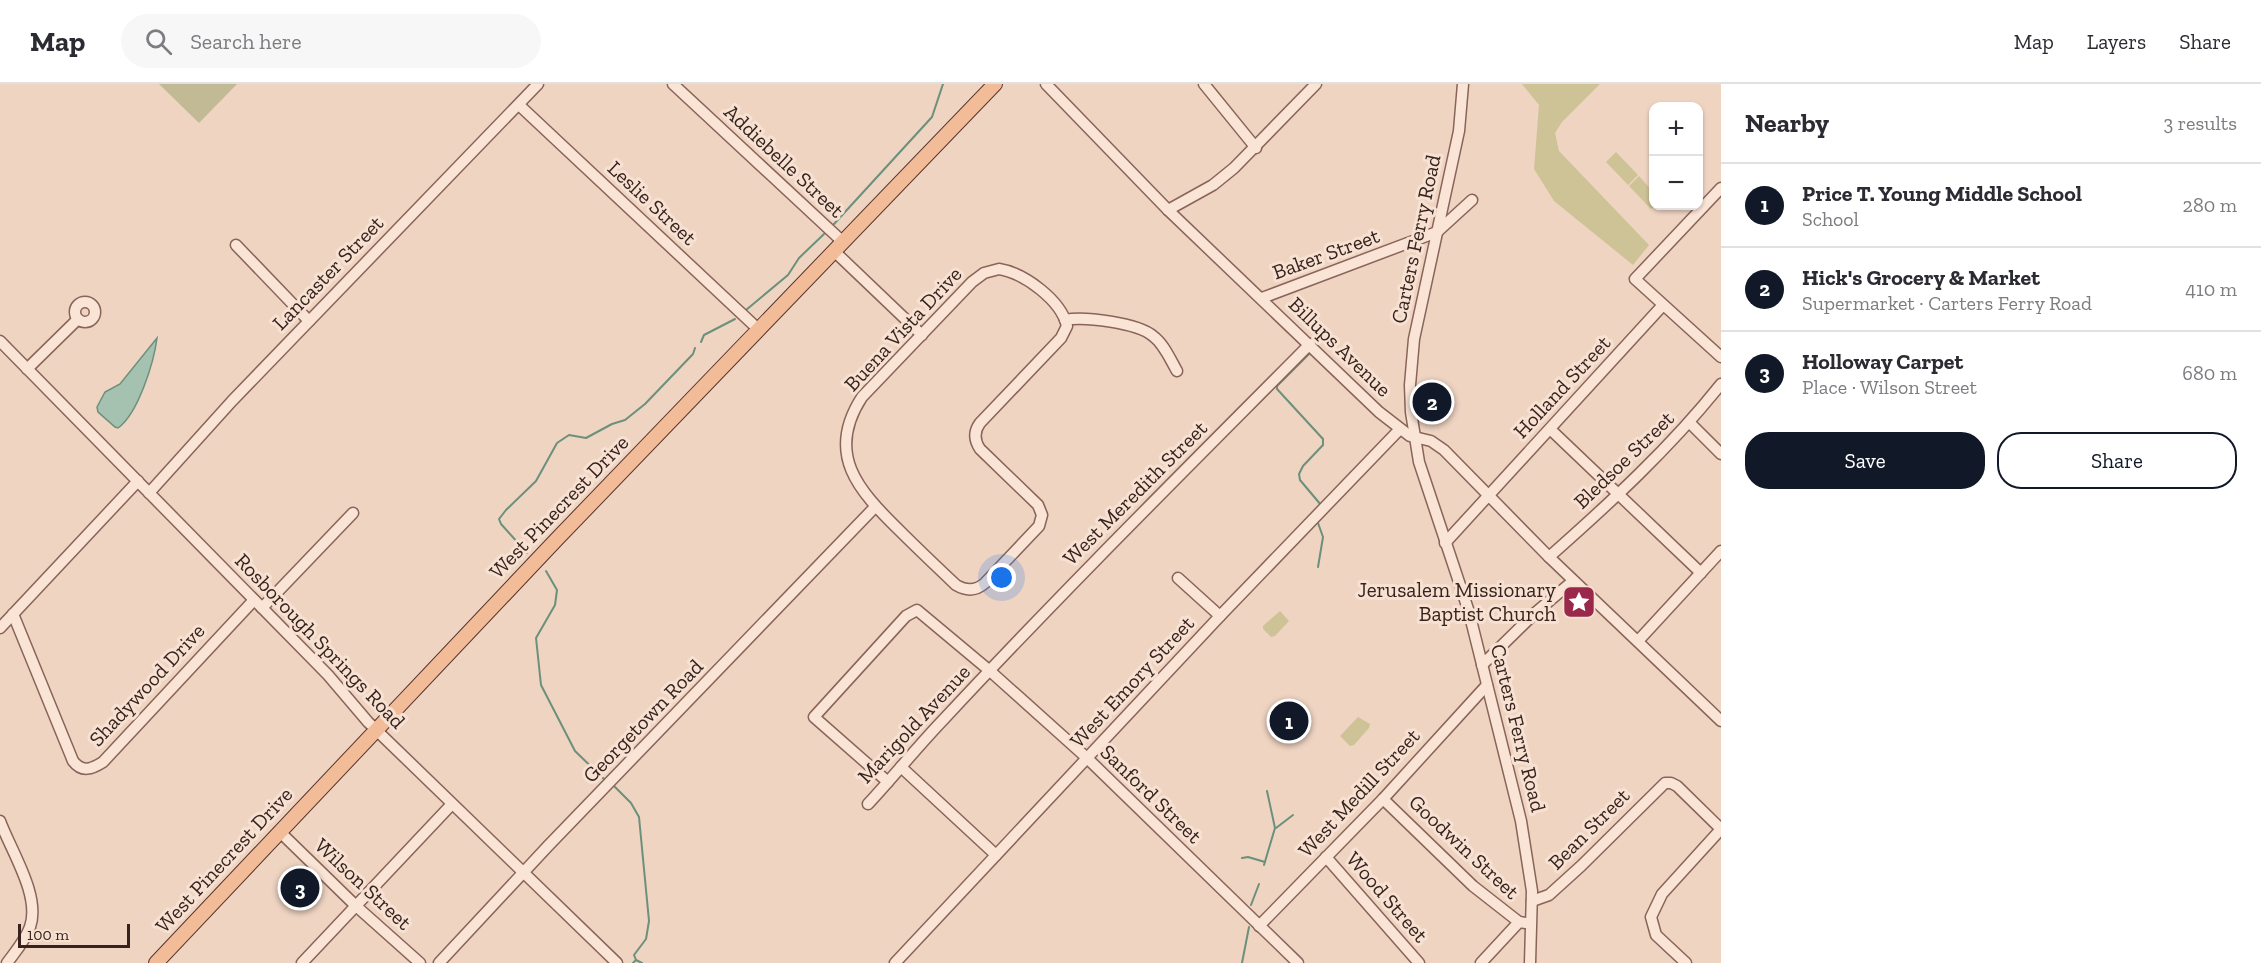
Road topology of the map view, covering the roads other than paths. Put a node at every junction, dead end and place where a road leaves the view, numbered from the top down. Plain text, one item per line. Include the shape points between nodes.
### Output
1 (538, 84) edge
2 (673, 84) edge
3 (995, 84) edge
4 (1046, 84) edge
5 (1204, 84) edge
6 (1316, 84) edge
7 (1463, 84) edge
8 (519, 105) junction
9 (1256, 148) junction
10 (1721, 188) edge
11 (1472, 200) dead end
12 (1168, 210) junction
13 (1437, 232) junction
14 (236, 245) dead end
15 (839, 247) junction
16 (1262, 298) junction
17 (1663, 305) junction
18 (78, 319) dead end
19 (1065, 320) junction
20 (309, 321) junction
21 (758, 329) junction
22 (922, 335) junction
23 (0, 341) edge
24 (1310, 344) junction
25 (1721, 357) edge
26 (27, 369) junction
27 (1177, 371) dead end
28 (1721, 384) edge
29 (1690, 423) junction
30 (1400, 429) junction
31 (1550, 429) junction
32 (1414, 438) junction
33 (1721, 454) edge
34 (138, 481) junction
35 (149, 493) junction
36 (1620, 494) junction
37 (1489, 495) junction
38 (875, 507) junction
39 (353, 513) dead end
40 (1445, 543) junction
41 (1721, 550) edge
42 (1549, 557) junction
43 (1701, 573) junction
44 (1178, 578) dead end
45 (1574, 581) junction
46 (258, 604) junction
47 (13, 614) junction
48 (1220, 616) junction
49 (0, 630) edge
50 (1638, 641) junction
51 (1482, 665) junction
52 (990, 671) junction
53 (1487, 685) junction
54 (1721, 721) edge
55 (376, 730) junction
56 (1087, 758) junction
57 (901, 767) junction
58 (888, 782) junction
59 (1383, 799) junction
60 (452, 804) junction
61 (868, 804) dead end
62 (0, 821) edge
63 (1721, 829) edge
64 (280, 832) junction
65 (996, 855) junction
66 (1326, 857) junction
67 (523, 873) junction
68 (1532, 901) junction
69 (356, 906) junction
70 (1519, 922) junction
71 (1532, 923) junction
72 (1259, 926) junction
73 (7, 963) edge
74 (156, 963) edge
75 (302, 963) edge
76 (420, 963) edge
77 (439, 963) edge
78 (617, 963) edge
79 (895, 963) edge
80 (1298, 963) edge
81 (1419, 963) edge
82 (1481, 963) edge
83 (1530, 963) edge
84 (1686, 963) edge

1 - 8 street, Lancaster Street
2 - 15 street, Addiebelle Street
3 - 15 main road, West Pinecrest Drive
4 - 12 street, Billups Avenue
5 - 9 street
6 - 9 street
7 - 13 street, Carters Ferry Road via 1459,131
8 - 20 street, Lancaster Street
8 - 21 street, Leslie Street
9 - 12 street via 1213,185
10 - 17 street via 1635,279
11 - 13 street
12 - 16 street, Billups Avenue
13 - 16 street, Baker Street
13 - 32 street, Carters Ferry Road via 1412,354
14 - 20 street
15 - 21 main road, West Pinecrest Drive
15 - 22 street, Addiebelle Street
16 - 24 street, Billups Avenue
17 - 25 street
17 - 31 street, Holland Street
18 - 26 street
19 - 22 street, Buena Vista Drive via 1049,297 1019,275 999,269 976,279
19 - 27 street via 1085,318 1144,330 1157,339
19 - 38 street, Buena Vista Drive via 1066,330 1061,338 976,430 980,449 1038,505 1042,515 1039,526 985,583 972,590 956,585
20 - 35 street, Lancaster Street
21 - 55 main road, West Pinecrest Drive
22 - 38 street, Buena Vista Drive via 862,397 847,430 848,464
23 - 26 street, Rosborough Springs Road
24 - 30 street, Billups Avenue
24 - 52 street, West Meredith Street
26 - 34 street, Rosborough Springs Road
28 - 29 street, Bledsoe Street
29 - 33 street
29 - 36 street, Bledsoe Street
30 - 32 street, Billups Avenue
30 - 48 street, West Emory Street
31 - 36 street
31 - 37 street, Holland Street
32 - 37 street, Billups Avenue via 1439,445
32 - 40 street, Carters Ferry Road
34 - 35 street, Rosborough Springs Road
34 - 47 street
35 - 46 street, Rosborough Springs Road
36 - 42 street, Bledsoe Street
36 - 43 street
37 - 40 street, Holland Street
37 - 42 street, Billups Avenue
38 - 67 street, Georgetown Road
39 - 46 street, Shadywood Drive
40 - 51 street, Carters Ferry Road
41 - 43 street
42 - 45 street, Billups Avenue
43 - 50 street
44 - 48 street
45 - 50 street, Billups Avenue
45 - 51 street
46 - 47 street, Shadywood Drive via 103,762 91,769 76,765
46 - 55 street, Rosborough Springs Road
47 - 49 street
48 - 56 street, West Emory Street
50 - 54 street, Billups Avenue
51 - 53 street, Carters Ferry Road
52 - 56 street, Sanford Street
52 - 57 street, Marigold Avenue
52 - 58 street, Sanford Street via 917,610 906,616 814,717
53 - 59 street, West Medill Street
53 - 68 street, Carters Ferry Road via 1523,829
55 - 60 street, Rosborough Springs Road
55 - 64 main road, West Pinecrest Drive
56 - 65 street, West Emory Street
56 - 72 street, Sanford Street
57 - 58 street, Marigold Avenue
57 - 65 street
58 - 61 street, Marigold Avenue
59 - 66 street, West Medill Street
59 - 70 street, Goodwin Street via 1473,886
60 - 67 street, Rosborough Springs Road
60 - 69 street
62 - 73 street via 33,907 27,934
63 - 68 street, Bean Street via 1671,783 1661,785 1581,866 1545,897
63 - 84 street via 1662,894 1651,917 1656,935
64 - 69 street, Wilson Street
64 - 74 main road, West Pinecrest Drive
65 - 79 street, West Emory Street
66 - 72 street, West Medill Street
66 - 81 street, Wood Street
67 - 77 street, Georgetown Road
67 - 78 street, Rosborough Springs Road
68 - 71 street, Carters Ferry Road
69 - 75 street
69 - 76 street, Wilson Street
70 - 71 street
70 - 82 street
71 - 83 street, Carters Ferry Road
72 - 80 street, Sanford Street

